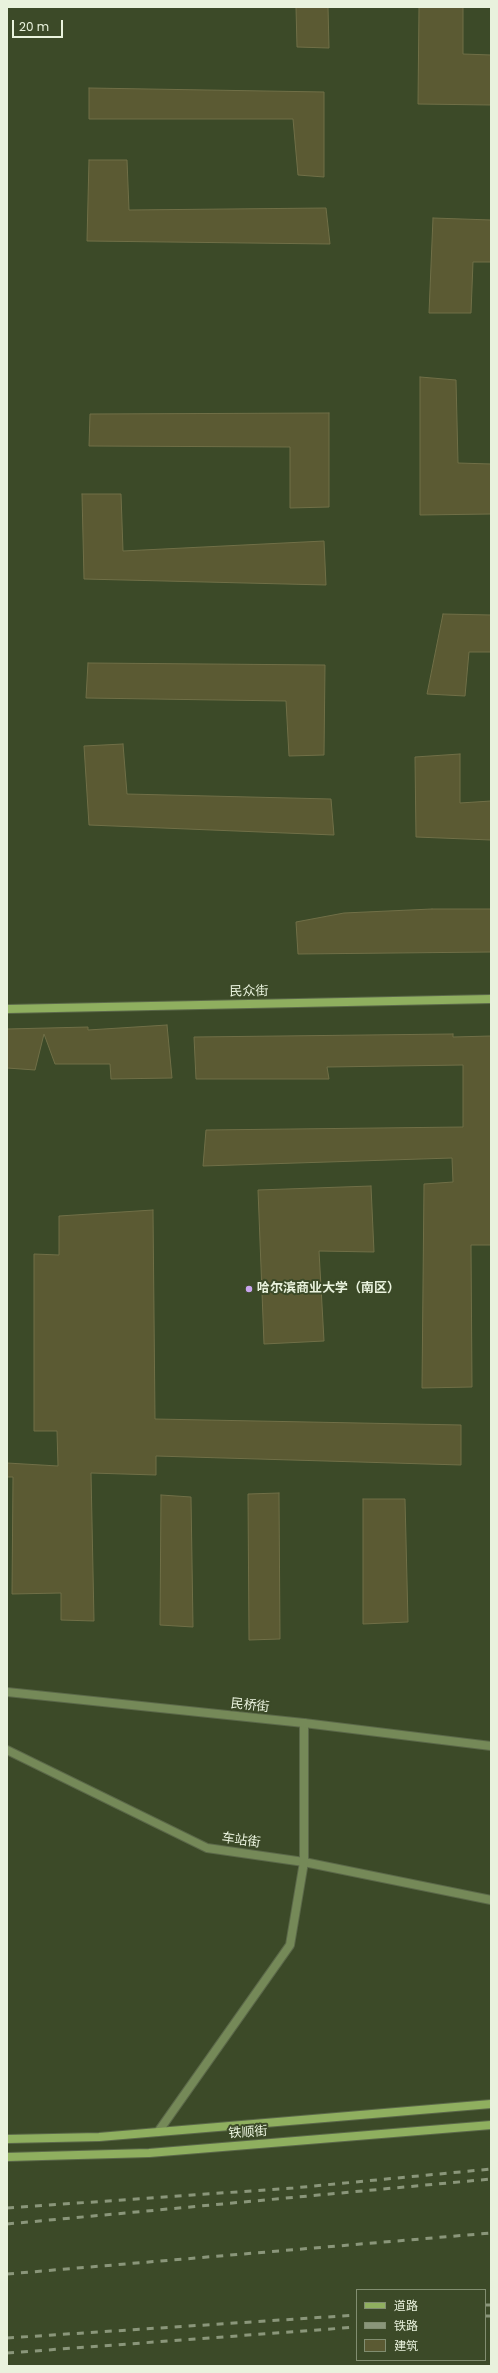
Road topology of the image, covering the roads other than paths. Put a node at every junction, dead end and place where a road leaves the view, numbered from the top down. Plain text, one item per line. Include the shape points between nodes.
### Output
1 (491, 999) edge
2 (7, 1011) edge
3 (7, 1692) edge
4 (304, 1723) junction
5 (491, 1746) edge
6 (7, 1750) edge
7 (304, 1862) junction
8 (491, 1900) edge
9 (491, 2104) edge
10 (491, 2125) edge
11 (158, 2132) junction
12 (7, 2139) edge
13 (7, 2157) edge

1 - 2 main road, 民众街
3 - 4 street, 民桥街
4 - 5 street, 民桥街
4 - 7 street
6 - 7 street, 车站街 via 207,1848
7 - 8 street, 车站街
7 - 11 street via 290,1945
9 - 11 main road
10 - 13 main road, 铁顺街 via 149,2153
11 - 12 main road via 99,2137

